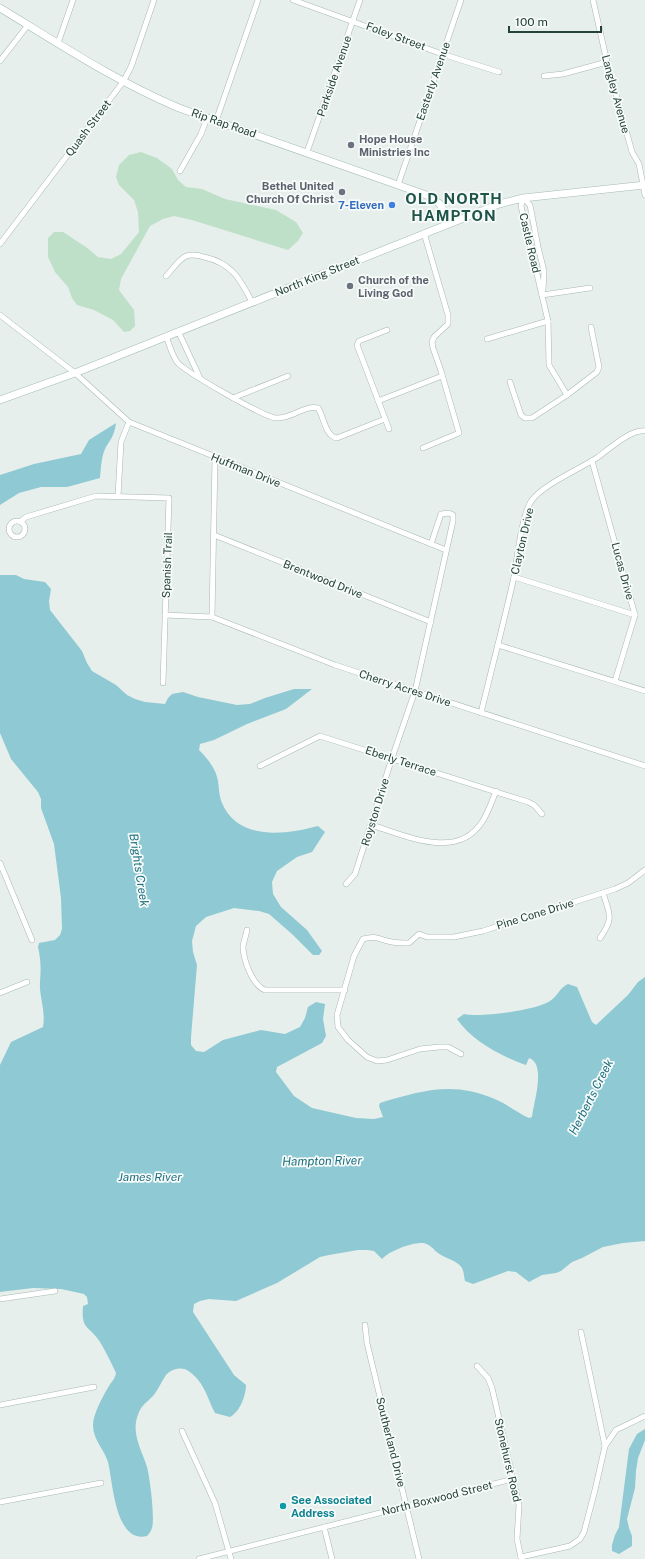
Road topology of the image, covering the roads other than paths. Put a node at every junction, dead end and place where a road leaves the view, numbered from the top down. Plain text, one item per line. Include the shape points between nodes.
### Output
1 (73, 0) edge
2 (154, 0) edge
3 (258, 0) edge
4 (293, 0) edge
5 (360, 0) edge
6 (461, 0) edge
7 (593, 0) edge
8 (0, 8) edge
9 (353, 21) junction
10 (28, 25) junction
11 (58, 43) junction
12 (442, 54) junction
13 (0, 61) edge
14 (607, 62) junction
15 (499, 72) dead end
16 (544, 76) dead end
17 (123, 82) junction
18 (207, 118) junction
19 (216, 121) junction
20 (307, 152) junction
21 (180, 171) dead end
22 (398, 185) junction
23 (644, 185) edge
24 (645, 195) edge
25 (523, 198) junction
26 (450, 223) junction
27 (424, 233) junction
28 (0, 244) edge
29 (166, 276) dead end
30 (590, 288) dead end
31 (542, 295) junction
32 (252, 302) junction
33 (0, 315) edge
34 (548, 321) junction
35 (591, 327) dead end
36 (387, 330) dead end
37 (178, 331) junction
38 (166, 336) junction
39 (487, 339) dead end
40 (75, 373) junction
41 (288, 376) dead end
42 (442, 376) junction
43 (200, 379) junction
44 (510, 382) dead end
45 (566, 395) junction
46 (233, 398) junction
47 (0, 400) edge
48 (378, 401) junction
49 (385, 418) junction
50 (129, 422) junction
51 (390, 429) dead end
52 (645, 432) edge
53 (423, 448) dead end
54 (215, 458) junction
55 (592, 461) junction
56 (118, 496) junction
57 (21, 521) dead end
58 (214, 535) junction
59 (431, 544) junction
60 (446, 550) junction
61 (514, 577) junction
62 (164, 615) junction
63 (635, 615) junction
64 (212, 617) junction
65 (431, 622) junction
66 (498, 645) junction
67 (615, 681) junction
68 (163, 683) dead end
69 (415, 691) junction
70 (645, 691) edge
71 (481, 713) junction
72 (392, 758) junction
73 (260, 766) dead end
74 (645, 766) edge
75 (496, 791) junction
76 (542, 814) dead end
77 (371, 825) junction
78 (0, 863) edge
79 (645, 870) edge
80 (2, 871) edge
81 (346, 884) dead end
82 (603, 893) junction
83 (247, 930) dead end
84 (600, 938) dead end
85 (32, 940) dead end
86 (27, 982) dead end
87 (345, 990) junction
88 (0, 993) edge
89 (461, 1054) dead end
90 (55, 1291) dead end
91 (0, 1299) edge
92 (365, 1325) dead end
93 (581, 1332) dead end
94 (477, 1366) dead end
95 (94, 1387) dead end
96 (0, 1406) edge
97 (645, 1416) edge
98 (182, 1431) dead end
99 (605, 1446) junction
100 (513, 1479) junction
101 (100, 1483) dead end
102 (0, 1502) edge
103 (406, 1506) junction
104 (324, 1527) junction
105 (229, 1552) junction
106 (521, 1558) edge
107 (199, 1559) edge
108 (231, 1559) edge
109 (332, 1559) edge
110 (419, 1559) edge

1 - 11 street
2 - 17 street, Quash Street via 131,67
3 - 19 street
4 - 9 street, Foley Street
5 - 9 street, Parkside Avenue
6 - 12 street, Easterly Avenue
7 - 14 street, Langley Avenue
8 - 10 main road, Rip Rap Road
9 - 12 street, Foley Street
9 - 20 street, Parkside Avenue
10 - 11 main road, Rip Rap Road
10 - 13 street
11 - 17 main road, Rip Rap Road
12 - 15 street, Foley Street
12 - 22 street, Easterly Avenue
14 - 16 street
14 - 23 street, Langley Avenue
17 - 18 main road, Rip Rap Road
17 - 28 street, Quash Street
18 - 19 main road, Rip Rap Road
18 - 21 street
19 - 20 main road, Rip Rap Road
20 - 22 main road, Rip Rap Road
22 - 26 main road, Rip Rap Road via 436,200
23 - 24 street, Langley Avenue
23 - 25 main road, North King Street
25 - 26 main road, North King Street via 499,204
25 - 31 street, Castle Road via 521,206
25 - 31 street, Castle Road via 530,205 544,271
26 - 27 main road, North King Street
27 - 32 main road, North King Street
27 - 42 street via 448,315 448,324 432,342
29 - 32 street via 188,256 195,254 211,258 234,271
30 - 31 street
31 - 34 street, Castle Road
32 - 37 main road, North King Street
33 - 40 street, Huffman Drive
34 - 39 street
34 - 45 street, Castle Road via 550,366
35 - 45 street via 599,367 597,372
36 - 48 street via 359,341 357,345
37 - 38 main road, North King Street
37 - 43 street
38 - 40 main road, North King Street
38 - 43 street via 177,362
40 - 47 main road, North King Street
40 - 50 street, Huffman Drive
41 - 46 street
42 - 48 street
42 - 53 street via 459,433
43 - 46 street
44 - 45 street via 521,415 525,418 532,418
46 - 49 street via 274,418 312,406 318,408 329,433 337,438
48 - 49 street
49 - 51 street
50 - 54 street, Huffman Drive
50 - 56 street via 121,442
52 - 55 street, Clayton Drive via 635,432
54 - 58 street
54 - 59 street, Huffman Drive
55 - 61 street, Clayton Drive via 548,487 532,501 526,511
55 - 63 street, Lucas Drive
56 - 57 street, Spanish Trail via 96,496 26,517
56 - 62 street, Spanish Trail via 169,498
58 - 64 street
58 - 65 street, Brentwood Drive
59 - 60 street, Huffman Drive
59 - 60 street via 441,514 449,513 453,515 453,520
60 - 65 street
61 - 63 street
61 - 66 street, Clayton Drive
62 - 64 street, Cherry Acres Drive
62 - 68 street, Spanish Trail
63 - 67 street, Lucas Drive
64 - 69 street, Cherry Acres Drive via 335,665
65 - 69 street
66 - 67 street
66 - 71 street, Clayton Drive
67 - 70 street
69 - 71 street, Cherry Acres Drive
69 - 72 street, Royston Drive
71 - 74 street, Cherry Acres Drive
72 - 73 street, Eberly Terrace via 320,736
72 - 75 street, Eberly Terrace
72 - 77 street, Royston Drive
75 - 76 street, Eberly Terrace via 528,802
75 - 77 street via 483,822 468,837 458,841 444,844 429,843
77 - 81 street, Royston Drive via 355,874
78 - 80 street
79 - 82 street, Pine Cone Drive via 628,883
80 - 85 street
82 - 84 street via 610,912 610,920
82 - 87 street, Pine Cone Drive via 454,937 427,937 419,934 409,943 391,942 379,937 363,939 354,956
83 - 87 street via 243,946 245,959 248,969 261,988
86 - 88 street
87 - 89 street via 337,1015 338,1027 367,1057 377,1061 388,1060 420,1049 439,1047 448,1047
90 - 91 street
92 - 103 street, Southerland Drive via 367,1343
93 - 99 street
94 - 100 street, Stonehurst Road via 488,1378 492,1388
95 - 96 street
97 - 99 street via 616,1430
98 - 105 street via 215,1503
99 - 106 street via 584,1532 580,1538 570,1546
100 - 103 street, North Boxwood Street
100 - 106 street, Stonehurst Road via 519,1509 517,1539
101 - 102 street
103 - 104 street, North Boxwood Street
103 - 110 street, Southerland Drive
104 - 105 street, North Boxwood Street
104 - 109 street
105 - 107 street, North Boxwood Street
105 - 108 street

